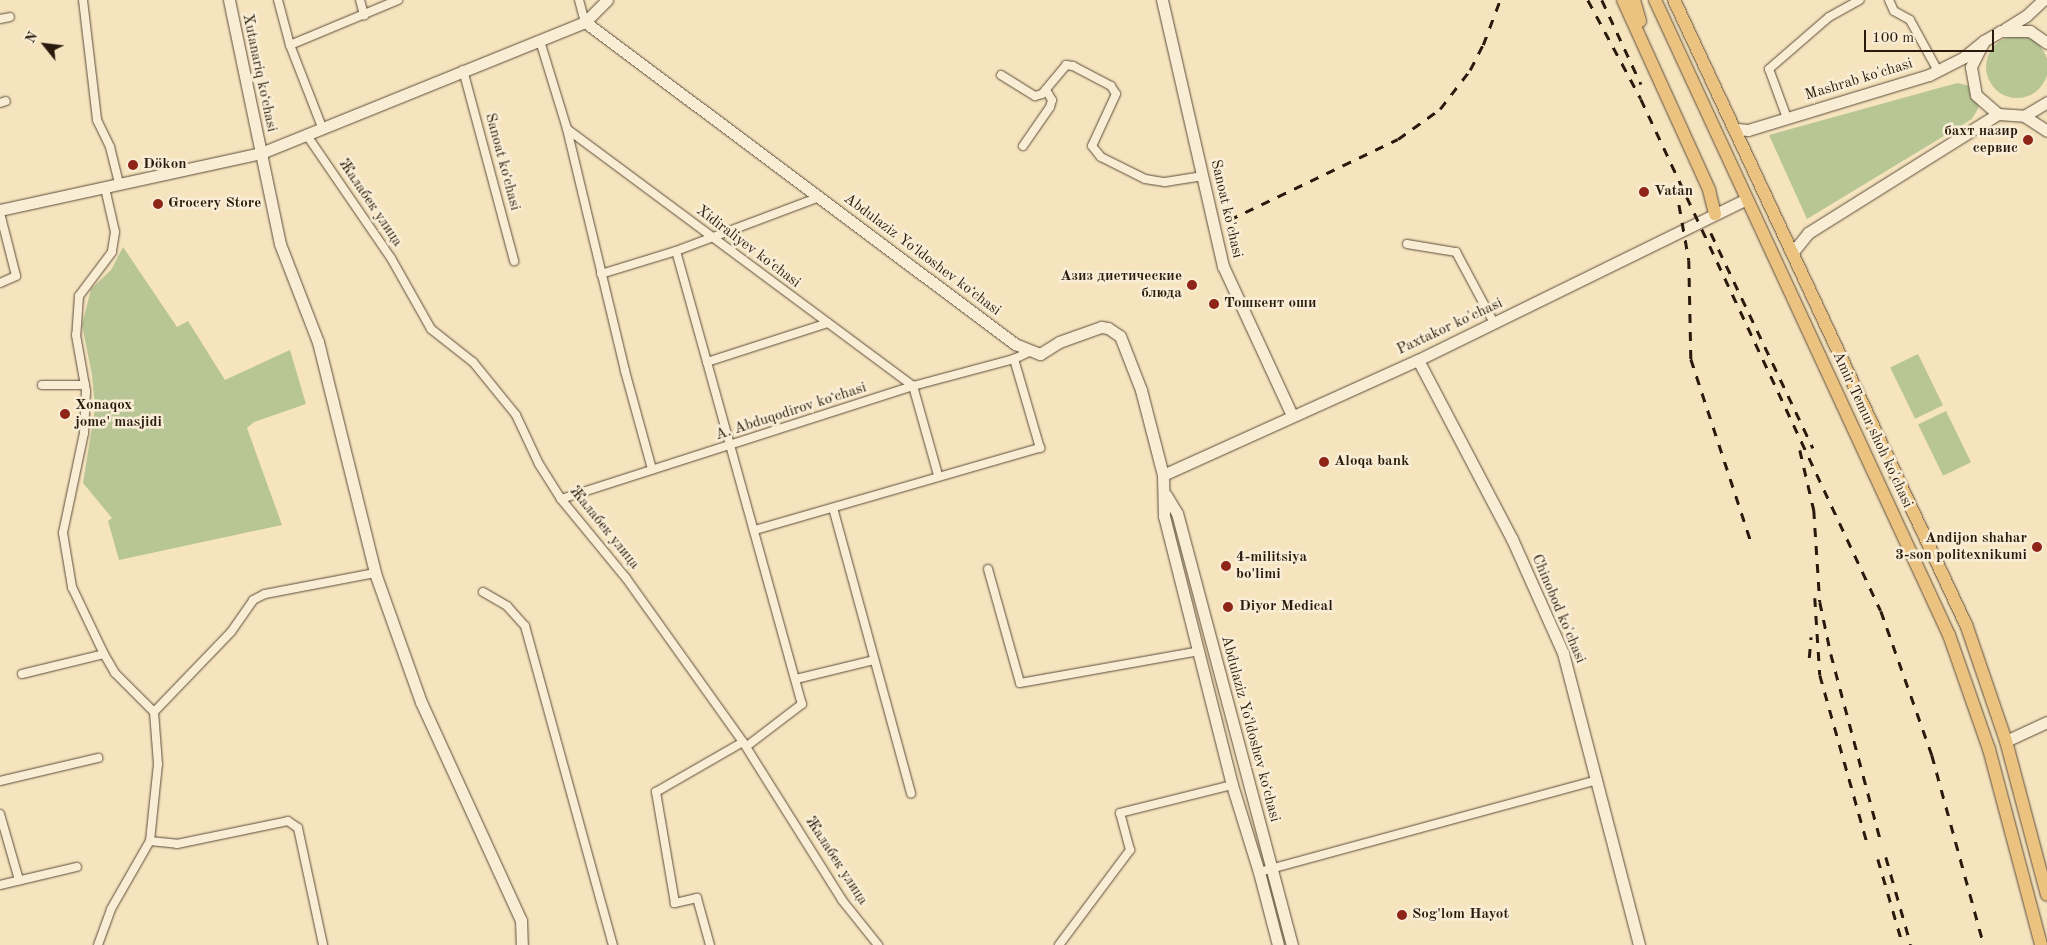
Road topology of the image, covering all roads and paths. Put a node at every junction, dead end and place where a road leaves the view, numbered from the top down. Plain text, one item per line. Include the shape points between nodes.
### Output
1 (83, 0) edge
2 (229, 0) edge
3 (278, 0) edge
4 (360, 0) edge
5 (398, 0) edge
6 (579, 0) edge
7 (607, 0) edge
8 (1162, 0) edge
9 (1623, 0) edge
10 (1634, 0) edge
11 (1655, 0) edge
12 (1674, 0) edge
13 (1860, 0) edge
14 (1889, 0) edge
15 (2043, 0) edge
16 (364, 15) junction
17 (10, 17) dead end
18 (0, 20) edge
19 (585, 22) junction
20 (2001, 31) junction
21 (540, 41) junction
22 (1984, 41) junction
23 (2047, 43) edge
24 (290, 45) junction
25 (463, 70) junction
26 (1938, 71) junction
27 (1001, 75) dead end
28 (1046, 90) junction
29 (2047, 102) edge
30 (1998, 114) junction
31 (2024, 116) junction
32 (1787, 118) junction
33 (322, 127) junction
34 (567, 129) junction
35 (1737, 130) junction
36 (2047, 131) edge
37 (306, 134) junction
38 (1022, 146) dead end
39 (261, 153) junction
40 (1202, 176) junction
41 (119, 184) junction
42 (105, 188) junction
43 (820, 197) junction
44 (1747, 199) junction
45 (0, 212) edge
46 (1715, 214) junction
47 (712, 238) junction
48 (1407, 244) dead end
49 (676, 251) junction
50 (1792, 253) junction
51 (514, 261) dead end
52 (601, 274) junction
53 (0, 283) edge
54 (1494, 323) junction
55 (828, 324) junction
56 (1029, 352) junction
57 (1014, 359) junction
58 (1418, 360) junction
59 (707, 362) junction
60 (42, 385) dead end
61 (85, 385) junction
62 (913, 386) junction
63 (1292, 414) junction
64 (731, 447) junction
65 (652, 469) junction
66 (938, 475) junction
67 (1163, 475) junction
68 (1166, 495) junction
69 (562, 499) junction
70 (833, 508) junction
71 (755, 530) junction
72 (988, 569) dead end
73 (375, 573) junction
74 (483, 592) dead end
75 (1199, 651) junction
76 (104, 654) junction
77 (874, 660) junction
78 (1218, 672) junction
79 (22, 674) dead end
80 (1205, 675) junction
81 (796, 679) junction
82 (154, 712) junction
83 (2047, 722) edge
84 (2006, 741) junction
85 (745, 744) junction
86 (98, 758) dead end
87 (1598, 780) junction
88 (0, 781) edge
89 (1232, 784) junction
90 (911, 794) dead end
91 (0, 814) edge
92 (2031, 837) junction
93 (150, 840) junction
94 (2014, 842) junction
95 (1273, 866) junction
96 (77, 867) dead end
97 (1259, 872) junction
98 (19, 880) junction
99 (0, 885) edge
100 (2047, 895) edge
101 (98, 945) edge
102 (323, 945) edge
103 (522, 945) edge
104 (614, 945) edge
105 (710, 945) edge
106 (878, 945) edge
107 (1059, 945) edge
108 (1278, 945) edge
109 (1292, 945) edge
110 (1639, 945) edge
111 (2041, 945) edge

1 - 41 street via 97,120 110,147
2 - 39 main road, Xutanariq koʻchasi
3 - 24 street
4 - 16 street
5 - 16 street
6 - 19 street
7 - 19 main road
8 - 40 main road, Sanoat ko'chasi
9 - 46 main road via 1709,190
10 - 46 main road via 1635,9 1718,194
11 - 44 main road, Amir Temur shoh ko'chasi
12 - 35 main road, Amir Temur shoh ko'chasi
13 - 32 street via 1829,17 1769,69
14 - 26 street via 1894,11 1910,20
15 - 20 main road, Mashrab ko'chasi via 2026,16
16 - 24 street
17 - 18 street
19 - 21 main road
19 - 43 main road, Abdulaziz Yoʻldoshev koʻchasi
20 - 22 main road, Mashrab ko'chasi
20 - 23 main road via 2030,31
21 - 25 main road
21 - 34 street
22 - 26 main road, Mashrab ko'chasi
22 - 30 main road via 1971,67 1971,81 1981,100
24 - 33 street
25 - 33 main road
25 - 51 street, Sanoat koʻchasi
26 - 32 main road, Mashrab ko'chasi
27 - 28 street via 1035,96
28 - 38 street via 1052,100 1050,107
28 - 40 street via 1066,65 1111,86 1116,94 1092,146 1094,150 1116,167 1145,178 1165,182
29 - 31 main road
30 - 31 main road
30 - 50 main road via 1808,233
31 - 36 main road
32 - 35 main road, Mashrab ko'chasi via 1748,130
33 - 37 main road
34 - 47 street, Xidiraliyev koʻchasi
34 - 52 street
35 - 50 main road, Amir Temur shoh ko'chasi
37 - 39 main road
37 - 69 street, Жалабек улица via 391,258 431,329 473,362 516,415
39 - 41 main road
39 - 73 main road, Xutanariq koʻchasi via 280,244 318,342
40 - 63 main road, Sanoat ko'chasi via 1223,266
41 - 42 main road
42 - 45 main road
42 - 61 street via 115,232 112,252 80,296 76,336
43 - 47 street
43 - 56 main road, Abdulaziz Yoʻldoshev koʻchasi
44 - 46 main road, Paxtakor ko'chasi
44 - 94 main road, Amir Temur shoh ko'chasi via 1950,635 1989,750
45 - 53 street via 16,276
46 - 54 main road, Paxtakor ko'chasi
47 - 49 street
47 - 55 street, Xidiraliyev koʻchasi
48 - 54 street via 1456,252
49 - 52 street
49 - 59 street
50 - 84 main road, Amir Temur shoh ko'chasi via 1966,626
52 - 65 street
54 - 58 main road, Paxtakor ko'chasi
55 - 59 street
55 - 62 street, Xidiraliyev koʻchasi
56 - 57 street, A. Abduqodirov koʻchasi
56 - 67 main road, Abdulaziz Yoʻldoshev koʻchasi via 1040,354 1059,342 1101,327 1120,336 1141,390
57 - 62 street, A. Abduqodirov koʻchasi
57 - 66 street via 1040,448
58 - 63 main road, Paxtakor ko'chasi
58 - 87 main road, Chinobod ko'chasi via 1512,539 1561,648
59 - 64 street
60 - 61 street
61 - 76 street via 84,432 63,533 72,587
62 - 64 street, A. Abduqodirov koʻchasi
62 - 66 street
63 - 67 main road, Paxtakor ko'chasi
64 - 65 street, A. Abduqodirov koʻchasi
64 - 71 street
65 - 69 street, A. Abduqodirov koʻchasi
66 - 70 street
67 - 68 main road, Abdulaziz Yoʻldoshev koʻchasi
68 - 75 main road, Abdulaziz Yoʻldoshev koʻchasi via 1164,516
68 - 78 main road, Abdulaziz Yoʻldoshev koʻchasi via 1177,513
69 - 85 street, Жалабек улица via 626,578
70 - 71 street
70 - 77 street
71 - 81 street
72 - 75 street via 1020,683
73 - 82 street via 265,594 253,600 230,632
73 - 103 main road, Xutanariq koʻchasi via 421,702 521,920
74 - 104 street via 507,606 525,626
75 - 80 main road, Abdulaziz Yoʻldoshev koʻchasi
76 - 79 street
76 - 82 street via 115,673
77 - 81 street
77 - 90 street
78 - 80 main road
78 - 95 main road, Abdulaziz Yoʻldoshev koʻchasi via 1247,784
80 - 89 main road, Abdulaziz Yoʻldoshev koʻchasi
81 - 85 street via 802,704
82 - 93 street via 158,764
83 - 84 main road
84 - 92 main road, Amir Temur shoh ko'chasi
85 - 105 street via 656,792 675,903 696,898
85 - 106 street, Жалабек улица via 842,900
86 - 88 street
87 - 95 street
87 - 110 main road, Chinobod ko'chasi
89 - 97 main road, Abdulaziz Yoʻldoshev koʻchasi
89 - 107 street via 1120,813 1130,850
91 - 98 street
92 - 94 main road
92 - 100 main road, Amir Temur shoh ko'chasi
93 - 101 street via 111,909
93 - 102 street via 177,844 288,821 298,828
94 - 111 main road, Amir Temur shoh ko'chasi
95 - 97 street
95 - 109 main road, Abdulaziz Yoʻldoshev koʻchasi
96 - 98 street
97 - 108 main road, Abdulaziz Yoʻldoshev koʻchasi
98 - 99 street

